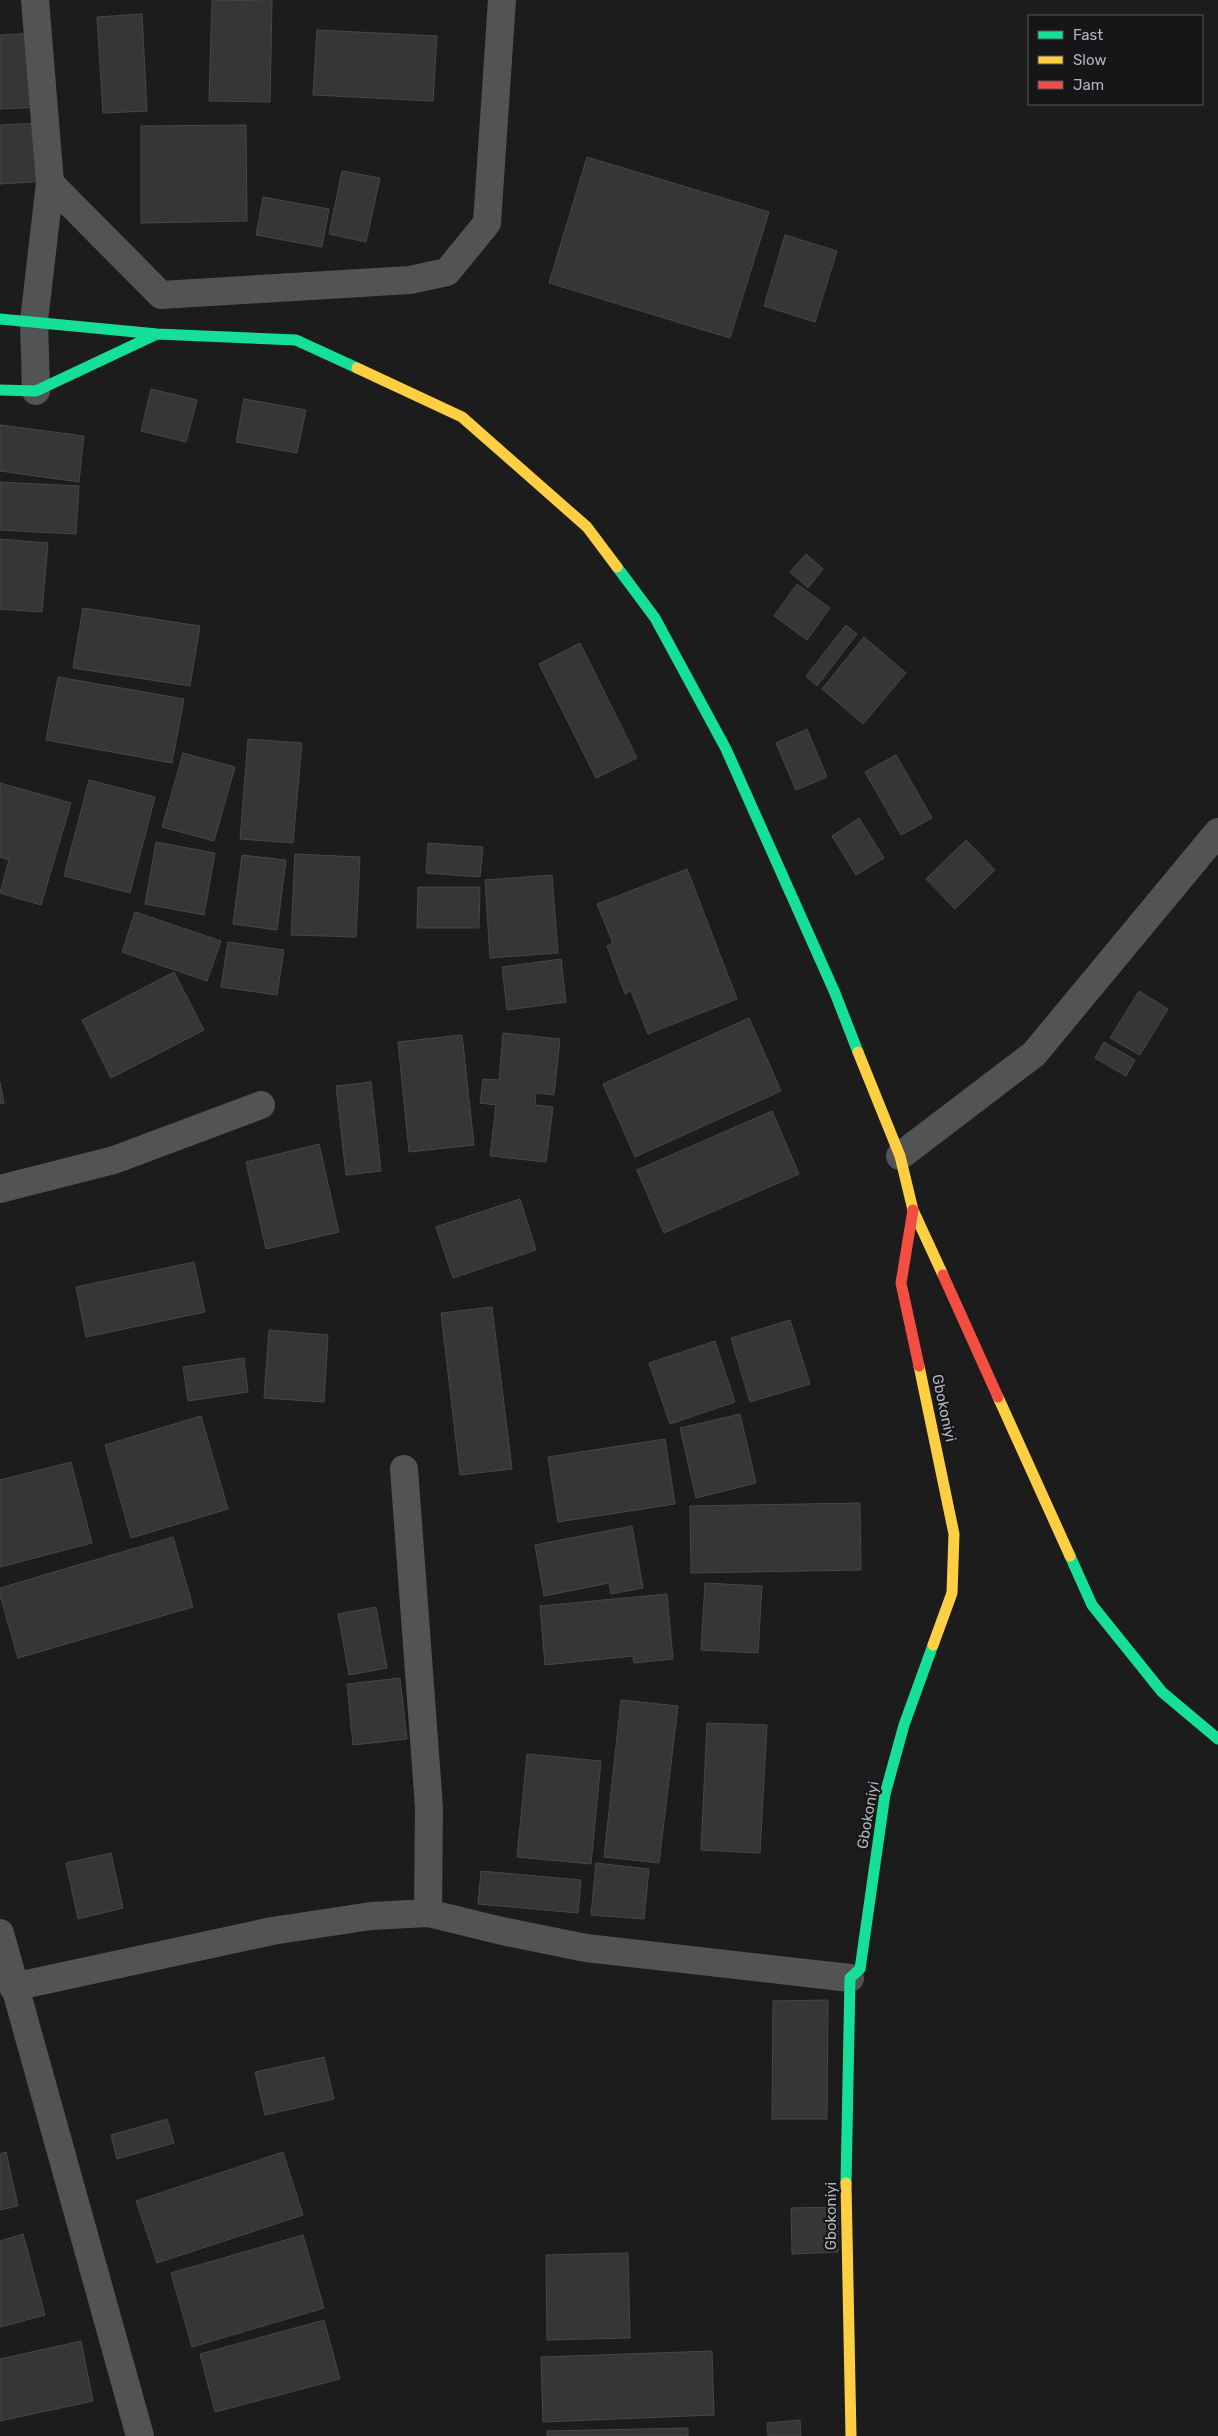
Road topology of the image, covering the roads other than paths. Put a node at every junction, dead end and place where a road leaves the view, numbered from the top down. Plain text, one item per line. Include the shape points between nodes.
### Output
1 (34, 0) edge
2 (502, 0) edge
3 (50, 183) junction
4 (0, 319) edge
5 (34, 321) junction
6 (157, 334) junction
7 (0, 390) edge
8 (36, 391) junction
9 (1218, 832) edge
10 (261, 1105) dead end
11 (900, 1156) junction
12 (0, 1189) edge
13 (913, 1210) junction
14 (404, 1469) dead end
15 (1218, 1739) edge
16 (428, 1913) junction
17 (0, 1932) edge
18 (850, 1978) junction
19 (13, 1986) junction
20 (140, 2436) edge
21 (851, 2436) edge

1 - 3 street
2 - 3 street via 487,223 447,272 410,280 161,295
3 - 5 street
4 - 5 main road
5 - 6 main road
5 - 8 street
6 - 8 main road
6 - 11 main road via 296,340 462,417 587,527 655,618 726,749 835,992
7 - 8 main road
9 - 11 street via 1034,1054
10 - 12 street via 114,1160
11 - 13 main road
13 - 15 main road via 1092,1605 1162,1692
13 - 18 main road, Gbokoniyi via 901,1282 954,1534 952,1592 904,1725 887,1785 860,1969
14 - 16 street via 429,1807
16 - 18 street via 586,1948
16 - 19 street via 371,1916 272,1932
17 - 19 street
18 - 21 main road, Gbokoniyi via 845,2212
19 - 20 street

